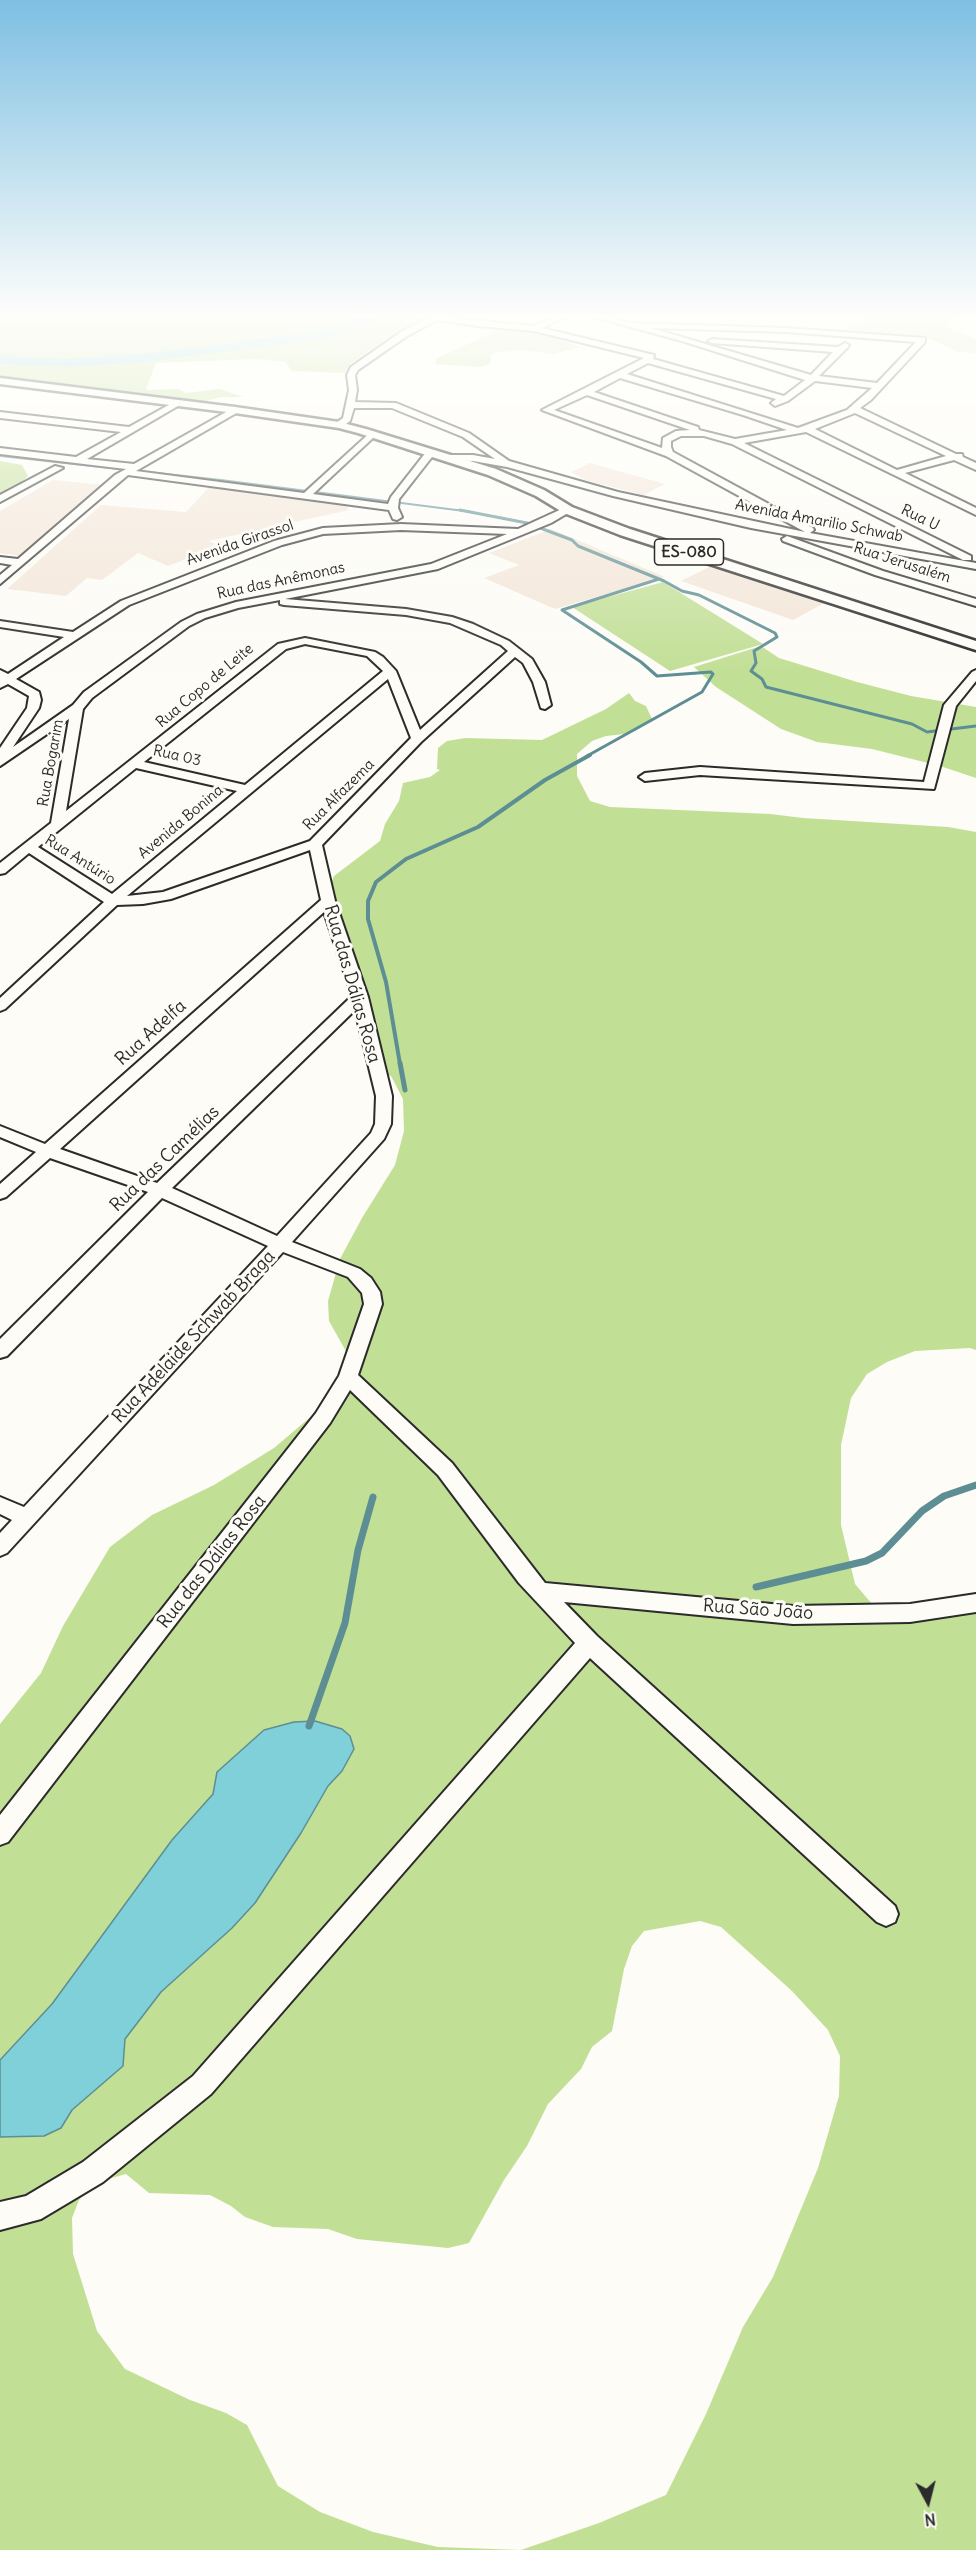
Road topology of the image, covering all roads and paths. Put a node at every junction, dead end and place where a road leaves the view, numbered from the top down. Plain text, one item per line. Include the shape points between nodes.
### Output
1 (120, 435) edge
2 (191, 435) edge
3 (371, 435) edge
4 (375, 435) edge
5 (466, 435) edge
6 (614, 435) edge
7 (676, 435) edge
8 (712, 435) edge
9 (774, 435) edge
10 (813, 435) edge
11 (908, 435) edge
12 (735, 442) junction
13 (0, 451) edge
14 (430, 453) junction
15 (669, 454) junction
16 (976, 455) edge
17 (954, 457) junction
18 (447, 458) junction
19 (78, 460) junction
20 (508, 464) junction
21 (976, 467) edge
22 (58, 468) dead end
23 (130, 470) junction
24 (895, 473) junction
25 (309, 494) junction
26 (0, 499) edge
27 (393, 504) junction
28 (568, 510) junction
29 (976, 512) edge
30 (751, 525) junction
31 (401, 527) junction
32 (519, 531) junction
33 (823, 537) junction
34 (0, 560) edge
35 (21, 563) junction
36 (976, 564) edge
37 (0, 582) edge
38 (261, 600) junction
39 (976, 603) edge
40 (0, 624) edge
41 (77, 636) junction
42 (976, 646) edge
43 (516, 650) junction
44 (390, 671) junction
45 (976, 674) edge
46 (2, 679) edge
47 (545, 705) dead end
48 (77, 708) junction
49 (417, 739) junction
50 (0, 757) edge
51 (0, 762) edge
52 (136, 764) junction
53 (645, 777) dead end
54 (245, 789) junction
55 (57, 824) junction
56 (315, 844) junction
57 (29, 848) junction
58 (0, 870) edge
59 (113, 901) junction
60 (328, 901) junction
61 (360, 997) junction
62 (0, 1006) edge
63 (383, 1124) joint
64 (0, 1131) edge
65 (48, 1151) junction
66 (160, 1190) junction
67 (0, 1193) edge
68 (280, 1244) junction
69 (0, 1350) edge
70 (348, 1377) junction
71 (0, 1505) edge
72 (26, 1518) junction
73 (0, 1547) edge
74 (540, 1591) junction
75 (976, 1603) edge
76 (589, 1643) junction
77 (0, 1834) edge
78 (885, 1914) dead end
79 (0, 2216) edge

1 - 19 street
2 - 23 street
3 - 25 street
4 - 14 main road, ES-080
5 - 20 street
6 - 15 street
7 - 15 street, Rua U via 666,443
8 - 12 street, Rua U
9 - 12 street
10 - 24 street
11 - 17 street
12 - 36 street, Rua U
13 - 19 street
14 - 18 main road, ES-080
14 - 27 street
15 - 33 street
16 - 17 street
17 - 21 street
17 - 24 street
18 - 20 street, Avenida Amarilio Schwab
18 - 28 main road, ES-080 via 503,477
19 - 23 street
20 - 30 street, Avenida Amarilio Schwab
22 - 26 street
23 - 25 street
23 - 35 street
24 - 29 street
25 - 27 street
27 - 31 street
28 - 32 street, Rua das Anêmonas
28 - 42 main road, ES-080
30 - 33 street, Avenida Amarilio Schwab
30 - 39 street, Rua Jerusalém via 879,573
31 - 32 street, Avenida Girassol
31 - 41 street, Avenida Girassol via 337,529 278,543 124,603
32 - 38 street, Rua das Anêmonas via 434,567
33 - 36 street, Avenida Amarilio Schwab
34 - 35 street
35 - 37 street
38 - 43 street via 406,612 452,620
38 - 48 street, Rua das Anêmonas via 185,624 88,695
40 - 41 street
41 - 46 street, Avenida Girassol
43 - 47 street via 535,671
43 - 49 street, Rua Alfazema
44 - 49 street
44 - 52 street, Rua Copo de Leite via 371,654 342,647 305,641 282,646
44 - 54 street, Avenida Bonina
45 - 53 street via 950,705 929,786 700,771
46 - 50 street via 35,694 35,700
48 - 51 street, Rua das Anêmonas
48 - 55 street, Rua Bogarim
49 - 56 street, Rua Alfazema
52 - 54 street, Rua 03
52 - 55 street, Rua Copo de Leite
54 - 59 street, Avenida Bonina
55 - 57 street, Rua Copo de Leite
56 - 59 street, Rua Alfazema via 166,896
56 - 60 street, Rua das Dálias Rosa
57 - 58 street, Rua Copo de Leite
57 - 59 street, Rua Antúrio
59 - 62 street, Avenida Bonina
60 - 61 street, Rua das Dálias Rosa
60 - 65 street, Rua Adelfa
61 - 63 street, Rua das Dálias Rosa via 384,1096
61 - 66 street, Rua das Camélias
63 - 68 street, Rua Adelaide Schwab Braga via 378,1135
64 - 65 street
65 - 66 street
65 - 67 street, Rua Adelfa
66 - 68 street
66 - 69 street, Rua das Camélias
68 - 70 street, Rua das Dálias Rosa via 354,1273 371,1292 373,1304
68 - 72 street, Rua Adelaide Schwab Braga
70 - 74 street via 445,1469
70 - 77 street, Rua das Dálias Rosa via 316,1427
71 - 72 street
72 - 73 street, Rua Adelaide Schwab Braga
74 - 75 street, Rua São João via 793,1616 910,1613
74 - 76 street
76 - 78 street
76 - 79 street via 202,2085 93,2172 31,2209

